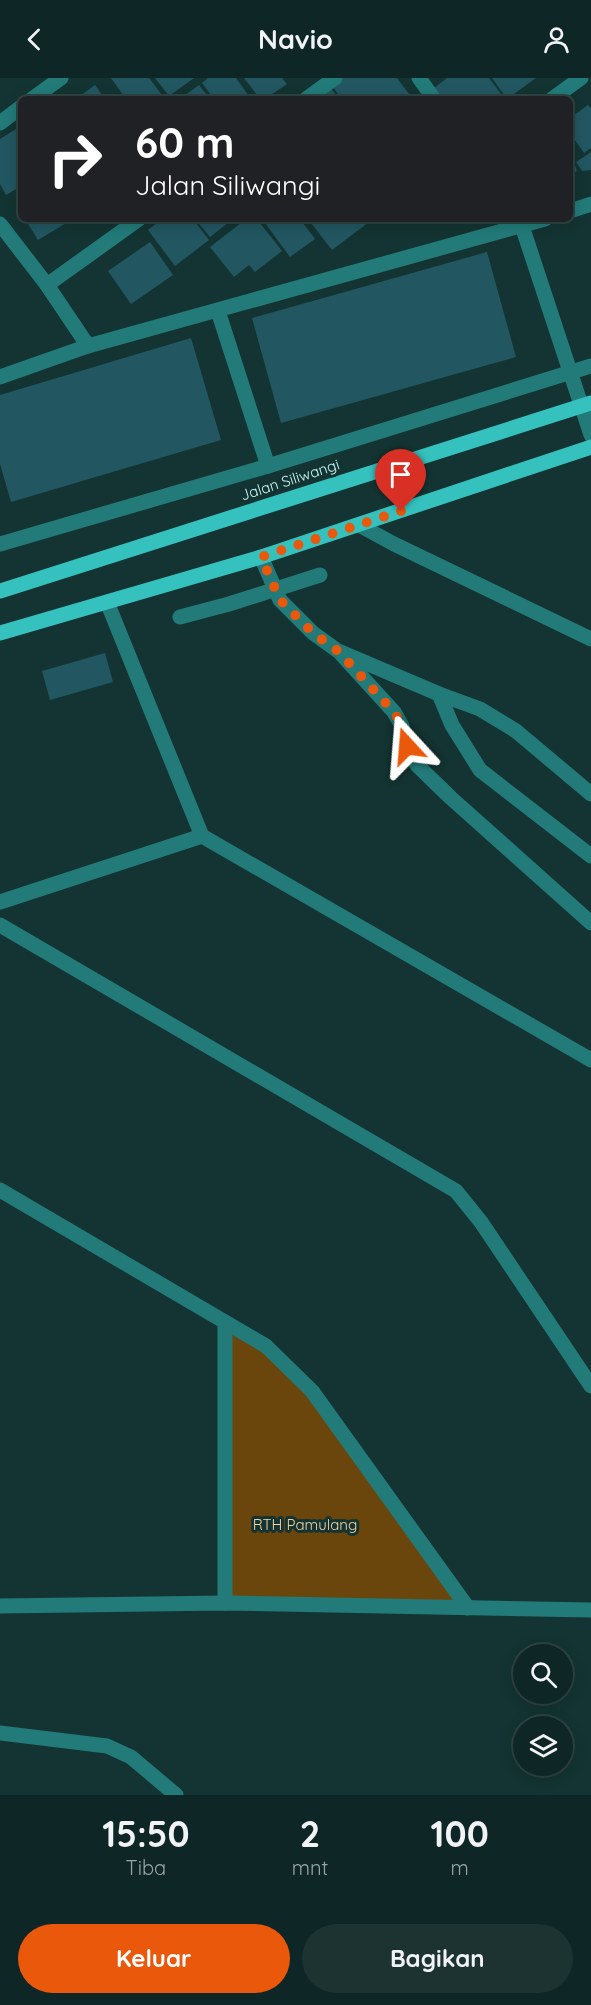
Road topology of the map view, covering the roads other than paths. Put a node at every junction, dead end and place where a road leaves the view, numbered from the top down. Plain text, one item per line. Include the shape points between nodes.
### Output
1 (61, 78) edge
2 (335, 78) edge
3 (418, 78) edge
4 (581, 78) edge
5 (36, 96) edge
6 (310, 96) edge
7 (432, 96) edge
8 (556, 96) edge
9 (18, 109) edge
10 (0, 123) edge
11 (591, 204) edge
12 (573, 210) edge
13 (134, 222) edge
14 (520, 223) edge
15 (0, 224) edge
16 (47, 285) junction
17 (218, 311) junction
18 (88, 346) junction
19 (591, 366) edge
20 (570, 373) junction
21 (0, 377) edge
22 (586, 404) edge
23 (591, 435) edge
24 (591, 447) edge
25 (268, 466) junction
26 (359, 525) junction
27 (0, 544) edge
28 (261, 557) junction
29 (320, 575) dead end
30 (274, 590) junction
31 (0, 591) edge
32 (107, 602) junction
33 (180, 617) dead end
34 (0, 633) edge
35 (591, 639) edge
36 (338, 651) junction
37 (439, 694) junction
38 (591, 794) edge
39 (202, 836) junction
40 (591, 856) edge
41 (0, 902) edge
42 (591, 923) edge
43 (0, 925) edge
44 (591, 1060) edge
45 (0, 1190) edge
46 (225, 1323) junction
47 (591, 1386) edge
48 (225, 1603) junction
49 (0, 1606) edge
50 (468, 1608) junction
51 (591, 1610) edge
52 (0, 1732) edge
53 (176, 1795) edge

1 - 5 street
2 - 6 street
3 - 7 street
4 - 8 street
9 - 10 street
11 - 12 street
13 - 16 street
14 - 17 street
14 - 20 street
15 - 16 street
16 - 18 street
17 - 18 street
17 - 25 street
18 - 21 street
19 - 20 street
20 - 22 street
20 - 25 street
22 - 23 street
22 - 31 main road, Jalan Siliwangi
24 - 26 main road
25 - 27 street
26 - 28 main road
26 - 35 street
28 - 30 street
28 - 32 main road
29 - 30 street
30 - 33 street
30 - 36 street via 305,626
32 - 34 main road
32 - 39 street
36 - 37 street
36 - 42 street via 394,712 417,765
37 - 38 street via 480,709 516,731
37 - 40 street via 480,770
39 - 41 street
39 - 44 street
43 - 47 street via 456,1191
45 - 46 street
46 - 48 street
46 - 50 street via 266,1346 312,1392
48 - 49 street
48 - 50 street
50 - 51 street
52 - 53 street via 107,1746 130,1757

